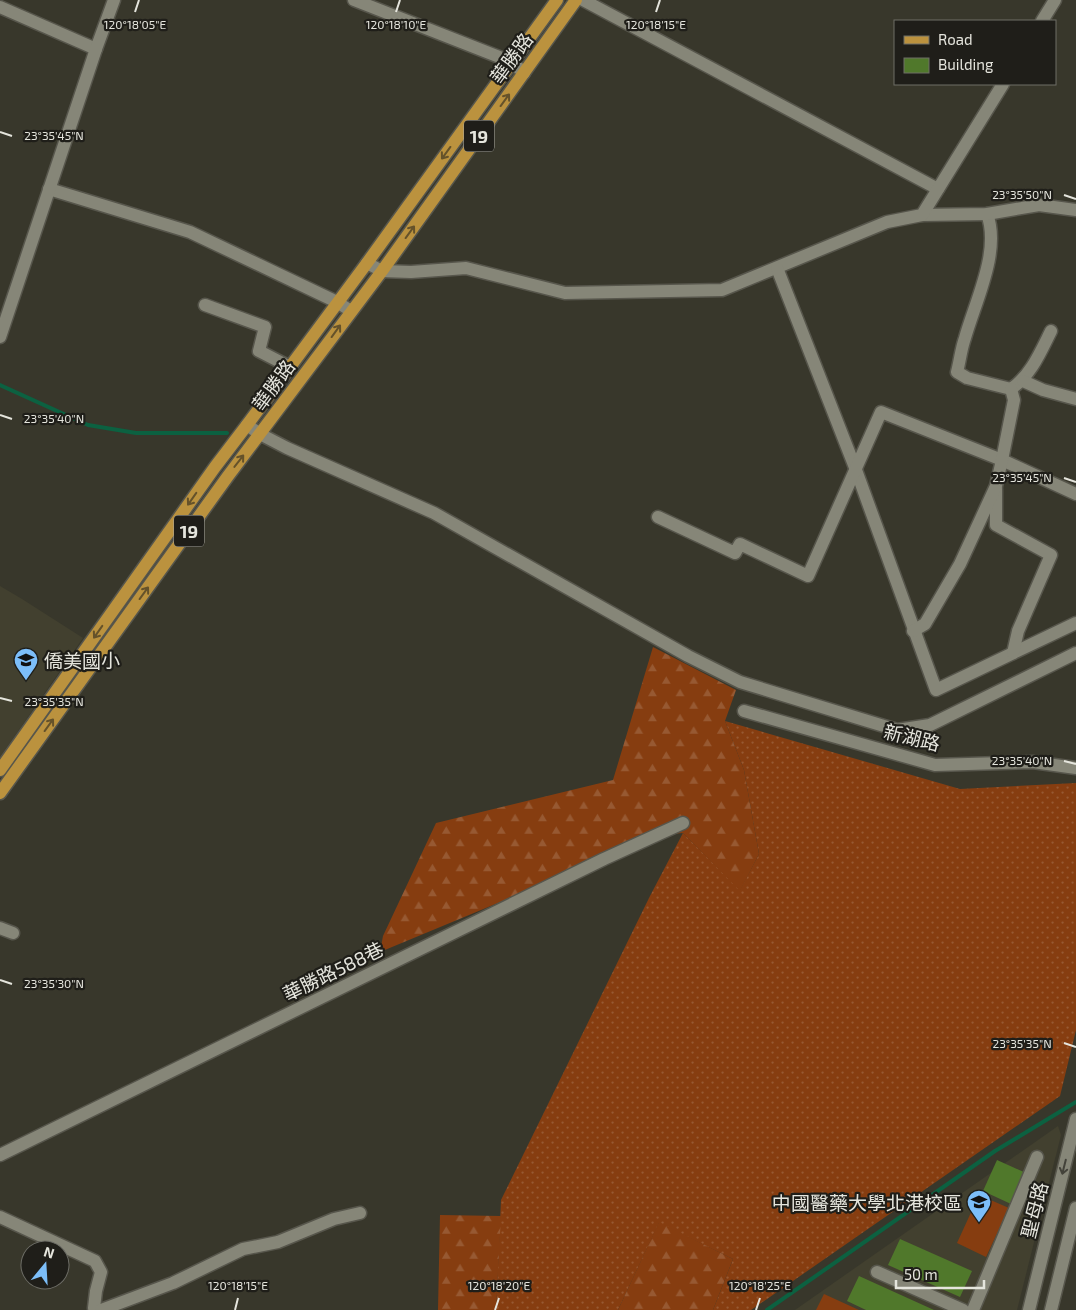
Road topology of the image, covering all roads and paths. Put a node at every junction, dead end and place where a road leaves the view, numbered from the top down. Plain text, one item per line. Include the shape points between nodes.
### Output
1 (114, 0) edge
2 (354, 0) edge
3 (557, 0) edge
4 (576, 0) edge
5 (583, 0) edge
6 (1055, 0) edge
7 (0, 7) edge
8 (1043, 20) edge
9 (96, 49) junction
10 (512, 62) junction
11 (524, 73) junction
12 (1002, 85) edge
13 (49, 190) junction
14 (938, 190) junction
15 (1076, 210) edge
16 (987, 214) junction
17 (922, 215) junction
18 (366, 263) junction
19 (776, 268) junction
20 (382, 271) junction
21 (337, 302) junction
22 (205, 305) dead end
23 (351, 311) junction
24 (1052, 332) dead end
25 (0, 336) edge
26 (290, 367) junction
27 (1023, 381) junction
28 (1012, 389) junction
29 (1076, 399) edge
30 (248, 425) junction
31 (260, 434) junction
32 (1002, 460) junction
33 (856, 470) junction
34 (996, 486) junction
35 (1076, 494) edge
36 (658, 517) dead end
37 (1076, 623) edge
38 (913, 631) junction
39 (1012, 653) junction
40 (1076, 653) edge
41 (744, 711) dead end
42 (21, 741) junction
43 (32, 748) junction
44 (1076, 768) edge
45 (0, 770) edge
46 (0, 793) edge
47 (683, 824) dead end
48 (0, 928) edge
49 (12, 933) dead end
50 (1076, 1119) edge
51 (1074, 1133) edge
52 (0, 1155) edge
53 (1037, 1157) dead end
54 (1076, 1208) edge
55 (360, 1214) dead end
56 (0, 1217) edge
57 (877, 1272) dead end
58 (96, 1310) edge
59 (100, 1310) edge
60 (963, 1310) edge
61 (973, 1310) edge
62 (1029, 1310) edge
63 (1051, 1310) edge

1 - 9 street
2 - 10 street
3 - 10 main road, 華勝路 / 19
4 - 11 main road, 華勝路 / 19
5 - 14 street
6 - 8 street
7 - 9 street
9 - 13 street
10 - 11 street
10 -> 18 main road, 華勝路 / 19
20 -> 11 main road, 華勝路 / 19
12 - 14 street
13 - 21 street via 190,232
13 - 25 street
14 - 17 street
15 - 16 street via 1040,206
16 - 17 street
16 - 28 street via 991,225 988,265 957,372 967,378
17 - 19 street via 887,222
18 - 20 street
18 - 21 main road, 華勝路 / 19
19 - 20 street via 722,290 565,293 466,268
19 - 33 street
20 - 23 main road, 華勝路 / 19
21 - 23 street
21 - 26 main road, 華勝路 / 19
22 - 26 street via 265,327 259,351
31 -> 23 main road, 華勝路 / 19
24 - 27 street
26 - 30 main road, 華勝路 / 19
27 - 28 street
27 - 29 street
28 - 32 street via 1014,400
30 - 31 street
30 -> 42 main road, 華勝路 / 19
31 - 40 street via 434,514 740,682 898,730 930,726
43 -> 31 main road, 華勝路 / 19
32 - 33 street via 881,412
32 - 34 street
32 - 35 street
33 - 36 street via 808,576 740,544 735,553
33 - 38 street
34 - 38 street via 960,564 925,624
34 - 39 street via 996,525 1052,555
37 - 39 street
38 - 39 street via 936,690
41 - 44 street, 新湖路 via 935,765 1033,762
42 - 43 main road
42 - 45 main road, 華勝路 / 19
43 - 46 main road, 華勝路 / 19
47 - 52 street, 華勝路588巷 via 604,859
48 - 49 street
50 - 51 street, 聖母路
51 -> 62 street, 聖母路
53 - 61 street
54 - 63 street
55 - 59 street via 334,1219 278,1242 243,1249 173,1283
56 - 58 street via 95,1261 101,1272
57 - 60 street

